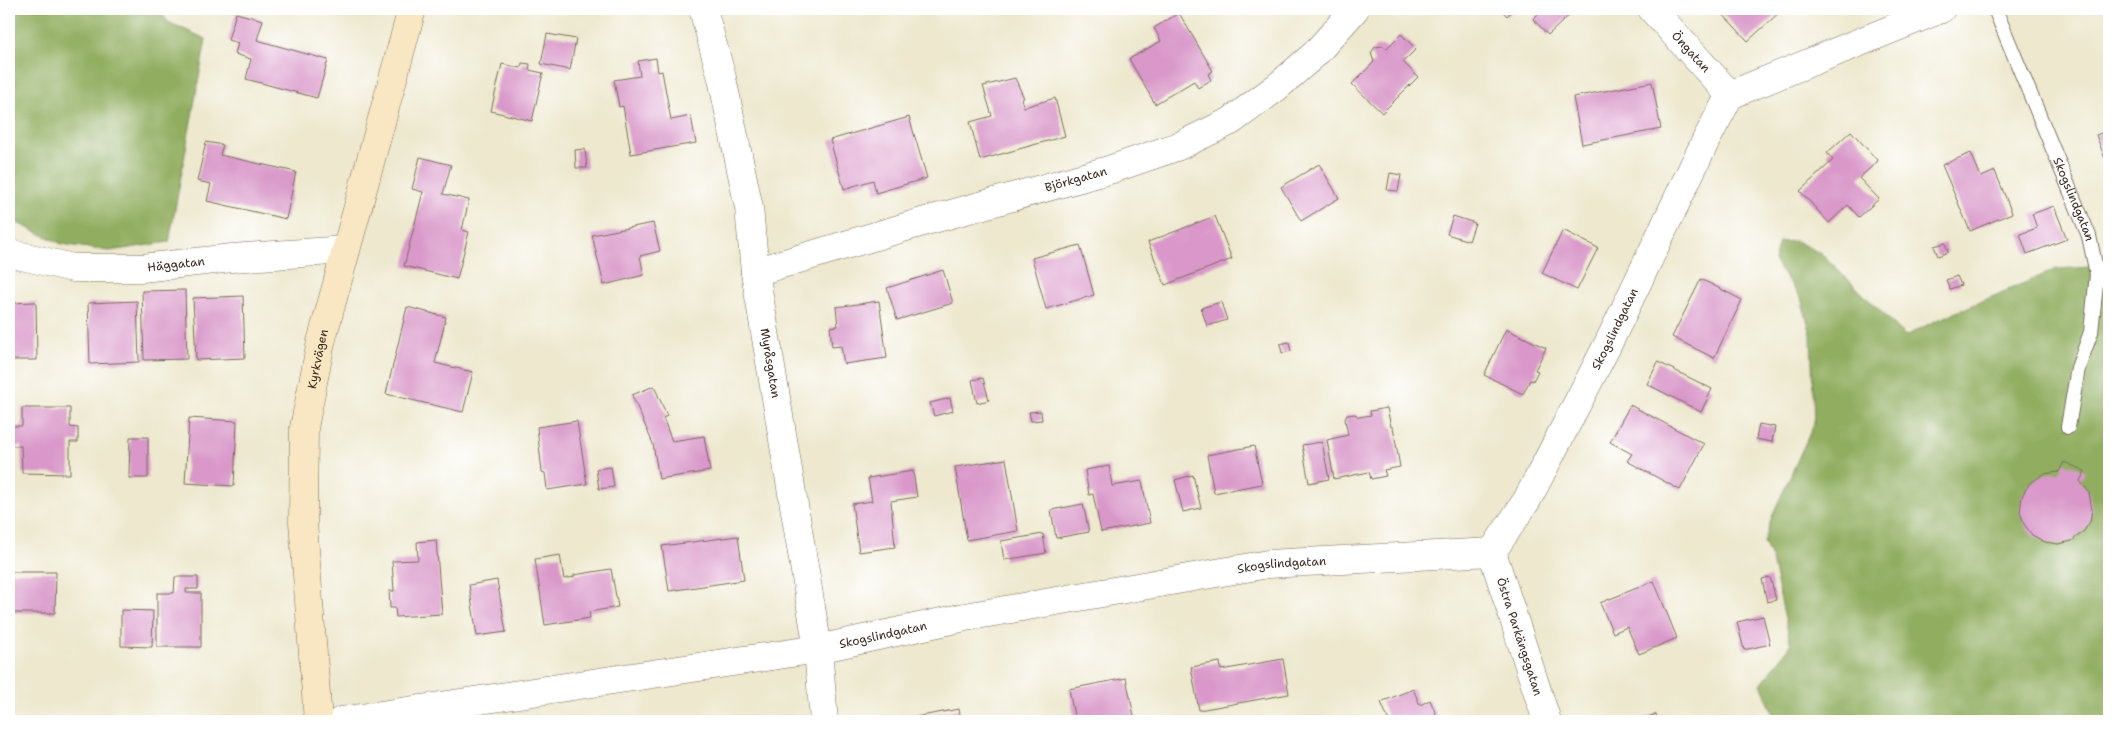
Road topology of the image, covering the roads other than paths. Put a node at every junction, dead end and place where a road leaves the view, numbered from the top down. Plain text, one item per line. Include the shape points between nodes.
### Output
1 (412, 9) edge
2 (703, 9) edge
3 (1355, 9) edge
4 (1652, 9) edge
5 (1941, 9) edge
6 (1995, 9) edge
7 (1730, 95) junction
8 (345, 250) junction
9 (9, 253) edge
10 (755, 272) junction
11 (2068, 427) dead end
12 (1492, 552) junction
13 (818, 650) junction
14 (318, 721) edge
15 (341, 721) edge
16 (824, 721) edge
17 (1547, 721) edge

1 - 8 street, Kyrkvägen
2 - 10 street, Myråsgatan via 722,78 749,208
3 - 10 street, Björkgatan via 1315,54 1277,87 1231,121 1179,146 1109,170
4 - 7 street, Öngatan
5 - 7 street
6 - 11 lane, Skogslindgatan via 2089,236 2097,274 2091,332 2078,368
7 - 12 street, Skogslindgatan via 1607,346 1527,500
8 - 9 street, Häggatan via 122,268 73,268
8 - 14 street, Kyrkvägen via 321,342 304,428 303,522
10 - 13 street, Myråsgatan
12 - 13 street, Skogslindgatan via 1268,564 965,617
12 - 17 street, Östra Parkängsgatan
13 - 15 street, Skogslindgatan
13 - 16 street, Myråsgatan

